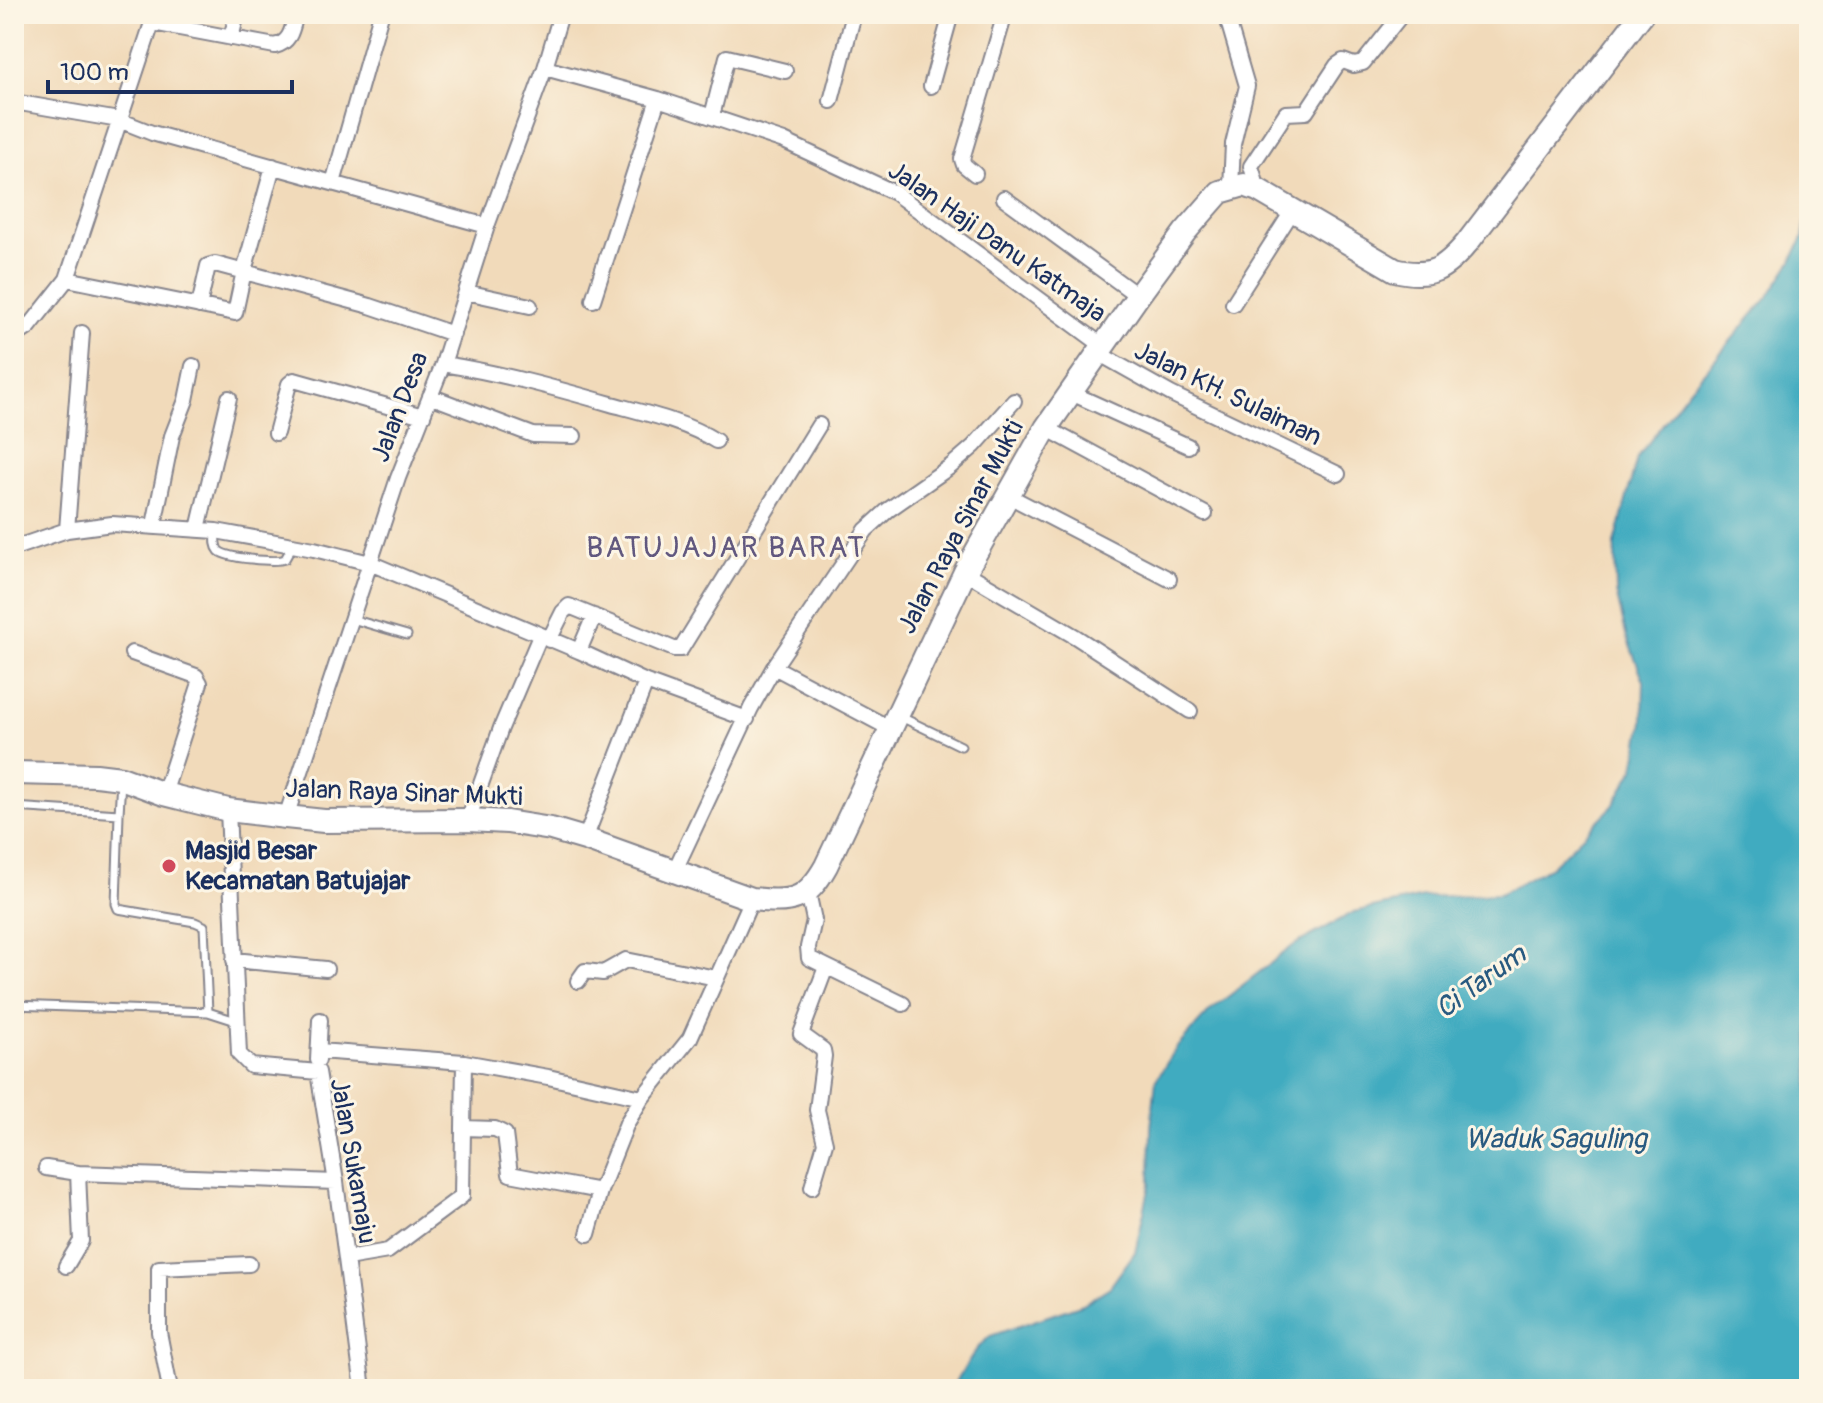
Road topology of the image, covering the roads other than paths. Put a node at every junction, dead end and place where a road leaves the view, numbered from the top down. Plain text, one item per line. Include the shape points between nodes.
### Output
1 (237, 14) edge
2 (296, 14) edge
3 (381, 14) edge
4 (559, 14) edge
5 (854, 14) edge
6 (951, 14) edge
7 (1005, 14) edge
8 (1226, 14) edge
9 (1402, 14) edge
10 (1637, 16) edge
11 (154, 18) edge
12 (231, 38) junction
13 (545, 68) junction
14 (785, 71) dead end
15 (931, 86) dead end
16 (658, 99) junction
17 (831, 101) dead end
18 (14, 102) edge
19 (712, 116) junction
20 (119, 120) junction
21 (273, 166) junction
22 (975, 174) dead end
23 (333, 183) junction
24 (1231, 188) junction
25 (1258, 190) junction
26 (1004, 198) dead end
27 (1293, 210) junction
28 (487, 226) junction
29 (244, 271) junction
30 (67, 279) junction
31 (466, 292) junction
32 (1138, 296) junction
33 (593, 300) dead end
34 (1233, 304) dead end
35 (199, 306) junction
36 (530, 306) dead end
37 (82, 333) dead end
38 (453, 334) junction
39 (14, 337) edge
40 (1101, 350) junction
41 (443, 364) junction
42 (193, 366) dead end
43 (1069, 392) junction
44 (430, 396) junction
45 (229, 398) dead end
46 (1014, 401) dead end
47 (423, 416) junction
48 (819, 425) dead end
49 (1046, 428) junction
50 (276, 433) dead end
51 (574, 436) dead end
52 (716, 441) dead end
53 (1188, 446) dead end
54 (1338, 474) dead end
55 (1007, 495) junction
56 (1205, 514) dead end
57 (154, 525) junction
58 (198, 529) junction
59 (67, 530) junction
60 (14, 548) edge
61 (370, 563) junction
62 (965, 572) junction
63 (1169, 579) dead end
64 (594, 616) junction
65 (350, 619) junction
66 (407, 635) dead end
67 (545, 638) junction
68 (579, 651) junction
69 (132, 653) dead end
70 (774, 667) junction
71 (646, 682) junction
72 (1190, 711) dead end
73 (747, 719) junction
74 (894, 722) junction
75 (961, 746) dead end
76 (14, 773) edge
77 (121, 778) junction
78 (164, 794) junction
79 (14, 807) edge
80 (228, 810) junction
81 (119, 814) junction
82 (286, 817) junction
83 (468, 820) junction
84 (585, 839) junction
85 (674, 872) junction
86 (808, 892) junction
87 (752, 899) junction
88 (234, 960) junction
89 (826, 967) junction
90 (326, 969) dead end
91 (716, 978) junction
92 (578, 981) dead end
93 (903, 1004) dead end
94 (14, 1005) edge
95 (208, 1012) junction
96 (320, 1020) dead end
97 (236, 1021) junction
98 (319, 1051) junction
99 (464, 1062) junction
100 (318, 1072) junction
101 (642, 1098) junction
102 (463, 1128) junction
103 (46, 1168) dead end
104 (78, 1173) junction
105 (336, 1182) junction
106 (812, 1187) dead end
107 (600, 1191) junction
108 (588, 1234) dead end
109 (347, 1258) junction
110 (249, 1264) dead end
111 (66, 1266) dead end
112 (170, 1389) edge
113 (363, 1389) edge

1 - 12 street
2 - 12 street via 284,44 266,46
3 - 23 street
4 - 13 street, Jalan Desa
5 - 17 street
6 - 15 street
7 - 22 street via 962,159
8 - 24 street via 1247,86 1233,144
9 - 25 street via 1363,63 1337,65 1306,112 1286,113 1251,166
10 - 27 highway via 1443,269 1395,270
11 - 12 street
11 - 20 street
13 - 16 street, Jalan Haji Danu Katmaja
13 - 28 street, Jalan Desa
14 - 19 street via 727,57
16 - 19 street, Jalan Haji Danu Katmaja
16 - 33 street
18 - 20 street
19 - 40 street, Jalan Haji Danu Katmaja via 784,141 895,193
20 - 21 street
20 - 30 street
21 - 23 street
21 - 29 street
23 - 28 street
24 - 25 highway
24 - 32 highway, Jalan Raya Sinar Mukti via 1220,192 1185,232
25 - 27 highway
26 - 32 street
27 - 34 street
28 - 31 street, Jalan Desa
29 - 35 street via 211,264
29 - 35 street via 235,313
29 - 38 street
30 - 35 street
30 - 39 street via 29,327
31 - 36 street
31 - 38 street, Jalan Desa
32 - 40 highway, Jalan Raya Sinar Mukti
37 - 59 street
38 - 41 street, Jalan Desa
40 - 43 highway, Jalan Raya Sinar Mukti
40 - 54 street, Jalan KH. Sulaiman via 1171,394
41 - 44 street, Jalan Desa
41 - 52 street via 638,411
42 - 57 street
43 - 49 highway, Jalan Raya Sinar Mukti
43 - 53 street
44 - 47 street, Jalan Desa
44 - 51 street via 533,435
45 - 58 street
46 - 70 street via 974,446 866,530
47 - 50 street via 294,380
47 - 61 street, Jalan Desa
48 - 64 street via 681,649
49 - 55 highway, Jalan Raya Sinar Mukti
49 - 56 street
55 - 62 highway, Jalan Raya Sinar Mukti
55 - 63 street
57 - 58 street
57 - 59 street
58 - 61 street
59 - 60 street
61 - 65 street, Jalan Desa
61 - 67 street
62 - 72 street
62 - 74 highway, Jalan Raya Sinar Mukti
64 - 67 street via 569,606
64 - 68 street
65 - 66 lane
65 - 82 street, Jalan Desa
67 - 68 street
67 - 83 street via 501,728
68 - 71 street
69 - 78 street via 196,676 200,683
70 - 73 street
70 - 74 street
71 - 73 street
71 - 84 street
73 - 85 street
74 - 75 lane
74 - 86 highway, Jalan Raya Sinar Mukti via 826,866
76 - 77 highway, Jalan Raya Sinar Mukti
77 - 78 highway, Jalan Raya Sinar Mukti
77 - 81 lane
78 - 80 highway, Jalan Raya Sinar Mukti
79 - 81 lane
80 - 82 highway, Jalan Raya Sinar Mukti
80 - 88 street, Jalan Sukamaju
81 - 95 lane via 118,909 204,926
82 - 83 highway, Jalan Raya Sinar Mukti
83 - 84 highway, Jalan Raya Sinar Mukti via 537,827
84 - 85 highway, Jalan Raya Sinar Mukti
85 - 87 highway, Jalan Raya Sinar Mukti
86 - 87 highway, Jalan Raya Sinar Mukti via 783,902
86 - 89 street via 814,920 808,953
87 - 91 street
88 - 90 street
88 - 97 street, Jalan Sukamaju
89 - 93 street
89 - 106 street via 801,1034 823,1050 817,1110 825,1143
91 - 92 street via 626,960 603,973 585,971
91 - 101 street via 690,1038
94 - 95 lane
95 - 97 lane
96 - 98 street
97 - 100 street, Jalan Sukamaju via 239,1054 251,1066
98 - 99 street
98 - 100 street
99 - 101 street
99 - 102 street
100 - 105 street, Jalan Sukamaju
101 - 107 street
102 - 107 street via 505,1134 510,1174
102 - 109 street via 463,1191 458,1201 388,1251
103 - 104 street
104 - 105 street
104 - 111 street via 81,1241
105 - 109 street, Jalan Sukamaju
107 - 108 street
109 - 113 street, Jalan Sukamaju
110 - 112 street via 159,1268 159,1332

